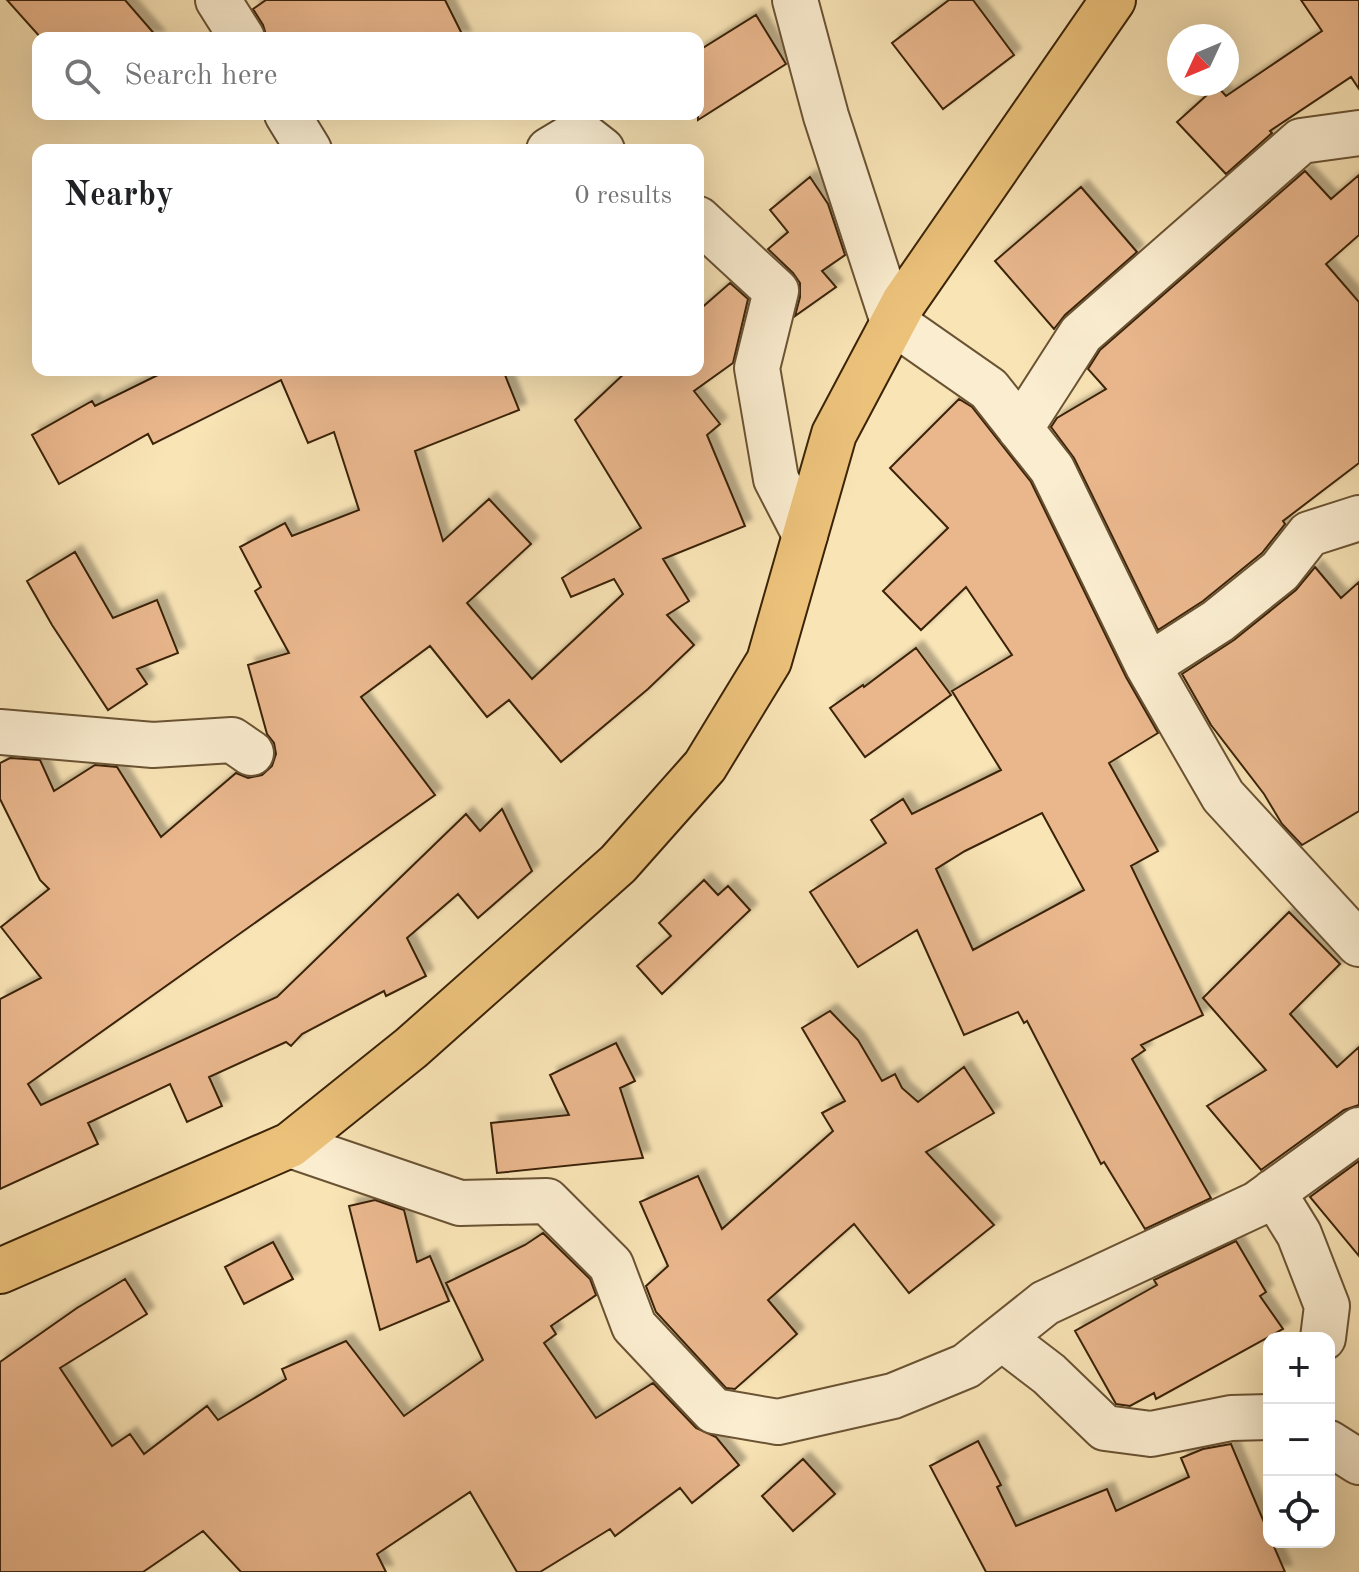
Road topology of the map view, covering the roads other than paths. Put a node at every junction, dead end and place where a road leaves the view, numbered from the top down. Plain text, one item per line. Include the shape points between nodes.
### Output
1 (218, 0) edge
2 (795, 0) edge
3 (1113, 0) edge
4 (238, 32) edge
5 (291, 120) edge
6 (1359, 133) edge
7 (305, 144) edge
8 (559, 144) edge
9 (594, 144) edge
10 (704, 225) edge
11 (893, 322) junction
12 (1020, 429) junction
13 (1359, 518) edge
14 (805, 535) junction
15 (1148, 666) junction
16 (0, 732) edge
17 (251, 753) dead end
18 (1359, 944) edge
19 (1359, 1130) edge
20 (290, 1145) junction
21 (1273, 1192) junction
22 (0, 1271) edge
23 (1324, 1332) edge
24 (1002, 1338) junction
25 (1263, 1417) edge
26 (1335, 1447) edge
27 (1359, 1462) edge

1 - 4 street
2 - 11 street via 826,116
3 - 11 main road
5 - 7 street
6 - 12 street via 1301,141 1081,334
8 - 9 street via 579,132
10 - 14 street via 776,291 757,368 776,479
11 - 12 street via 989,389
11 - 14 main road via 834,434
12 - 15 street via 1052,469
13 - 15 street via 1309,534 1268,581
14 - 20 main road via 769,661 705,766 618,864 411,1048
15 - 18 street via 1223,796
16 - 17 street via 153,745 232,740
19 - 21 street
20 - 22 main road
20 - 24 street via 460,1203 547,1201 611,1265 634,1326 714,1411 778,1422 893,1396 966,1366
21 - 23 street via 1299,1234 1327,1306
21 - 24 street via 1045,1303
24 - 25 street via 1105,1428 1151,1434
26 - 27 street

